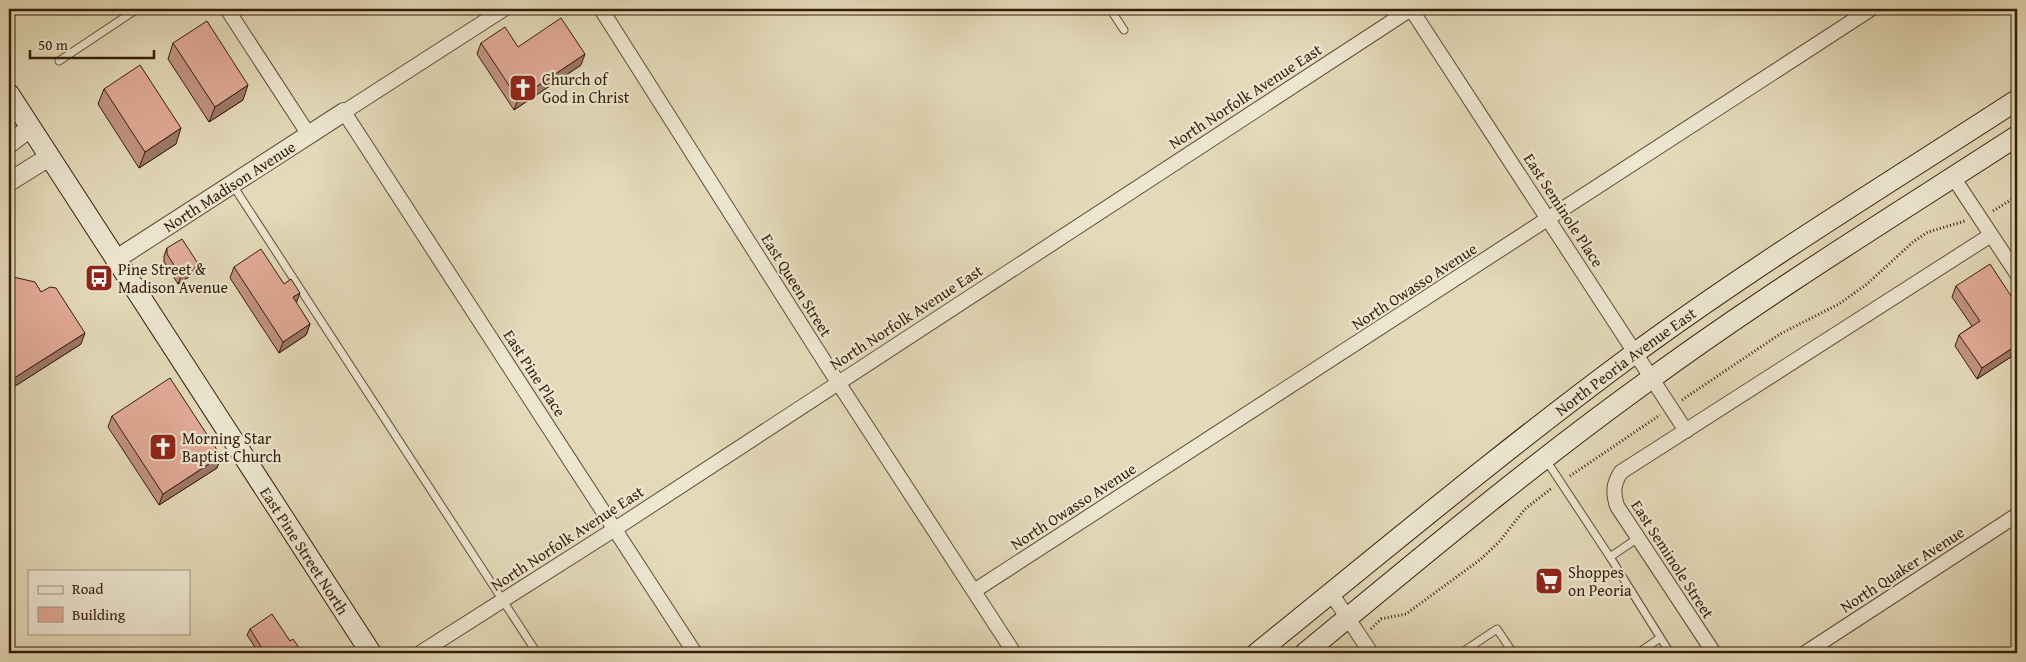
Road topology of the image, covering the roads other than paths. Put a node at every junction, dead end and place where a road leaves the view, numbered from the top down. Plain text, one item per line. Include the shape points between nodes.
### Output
1 (137, 9) edge
2 (227, 9) edge
3 (504, 9) edge
4 (602, 9) edge
5 (1110, 9) edge
6 (1411, 9) edge
7 (1871, 9) edge
8 (490, 13) edge
9 (1124, 30) dead end
10 (59, 61) dead end
11 (9, 94) edge
12 (2017, 100) edge
13 (344, 112) junction
14 (30, 128) junction
15 (310, 134) junction
16 (2017, 136) edge
17 (9, 144) edge
18 (49, 157) junction
19 (1953, 177) junction
20 (9, 182) edge
21 (232, 184) junction
22 (1549, 219) junction
23 (1991, 235) junction
24 (115, 260) junction
25 (2017, 274) edge
26 (1636, 352) junction
27 (1652, 378) junction
28 (838, 382) junction
29 (1686, 431) junction
30 (1545, 458) junction
31 (2017, 515) edge
32 (615, 528) junction
33 (1638, 538) junction
34 (1610, 557) junction
35 (974, 591) junction
36 (1331, 593) junction
37 (502, 600) junction
38 (1348, 618) junction
39 (1660, 638) junction
40 (371, 653) edge
41 (420, 653) edge
42 (537, 653) edge
43 (696, 653) edge
44 (1014, 653) edge
45 (1257, 653) edge
46 (1305, 653) edge
47 (1371, 653) edge
48 (1460, 653) edge
49 (1513, 653) edge
50 (1638, 653) edge
51 (1670, 653) edge
52 (1714, 653) edge
53 (1806, 653) edge

1 - 10 lane
2 - 15 street
3 - 8 street
4 - 28 street, East Queen Street
5 - 9 lane
6 - 22 street, East Seminole Place
6 - 28 street, North Norfolk Avenue East
7 - 22 street, North Owasso Avenue
8 - 13 street
11 - 14 main road, East Pine Street North
12 - 26 main road, North Peoria Avenue East via 1783,251
13 - 15 street, North Madison Avenue
13 - 32 street, East Pine Place
14 - 17 street
14 - 18 main road, East Pine Street North
15 - 21 street, North Madison Avenue
16 - 19 main road, North Peoria Avenue East
18 - 20 street
18 - 24 main road, East Pine Street North
19 - 23 street
19 - 27 main road, North Peoria Avenue East
21 - 24 street, North Madison Avenue
21 - 37 lane
22 - 26 street, East Seminole Place
22 - 35 street, North Owasso Avenue
23 - 25 street
23 - 29 street
24 - 40 main road, East Pine Street North
26 - 27 street, East Seminole Place
26 - 36 main road, North Peoria Avenue East via 1472,477
27 - 29 street, East Seminole Place
27 - 30 main road, North Peoria Avenue East
28 - 32 street, North Norfolk Avenue East
28 - 35 street, East Queen Street
29 - 33 street, East Seminole Street via 1621,472 1616,481 1613,493 1617,506
30 - 34 lane
30 - 38 main road, North Peoria Avenue East
31 - 53 street, North Quaker Avenue
32 - 37 street, North Norfolk Avenue East
32 - 43 street, East Pine Place
33 - 34 lane
33 - 52 street, East Seminole Street
34 - 39 lane
35 - 44 street, East Queen Street
36 - 38 street
36 - 45 main road, North Peoria Avenue East
37 - 41 street, North Norfolk Avenue East
37 - 42 lane
38 - 46 main road, North Peoria Avenue East
38 - 47 street
39 - 50 lane
39 - 51 lane
48 - 49 lane via 1497,629

